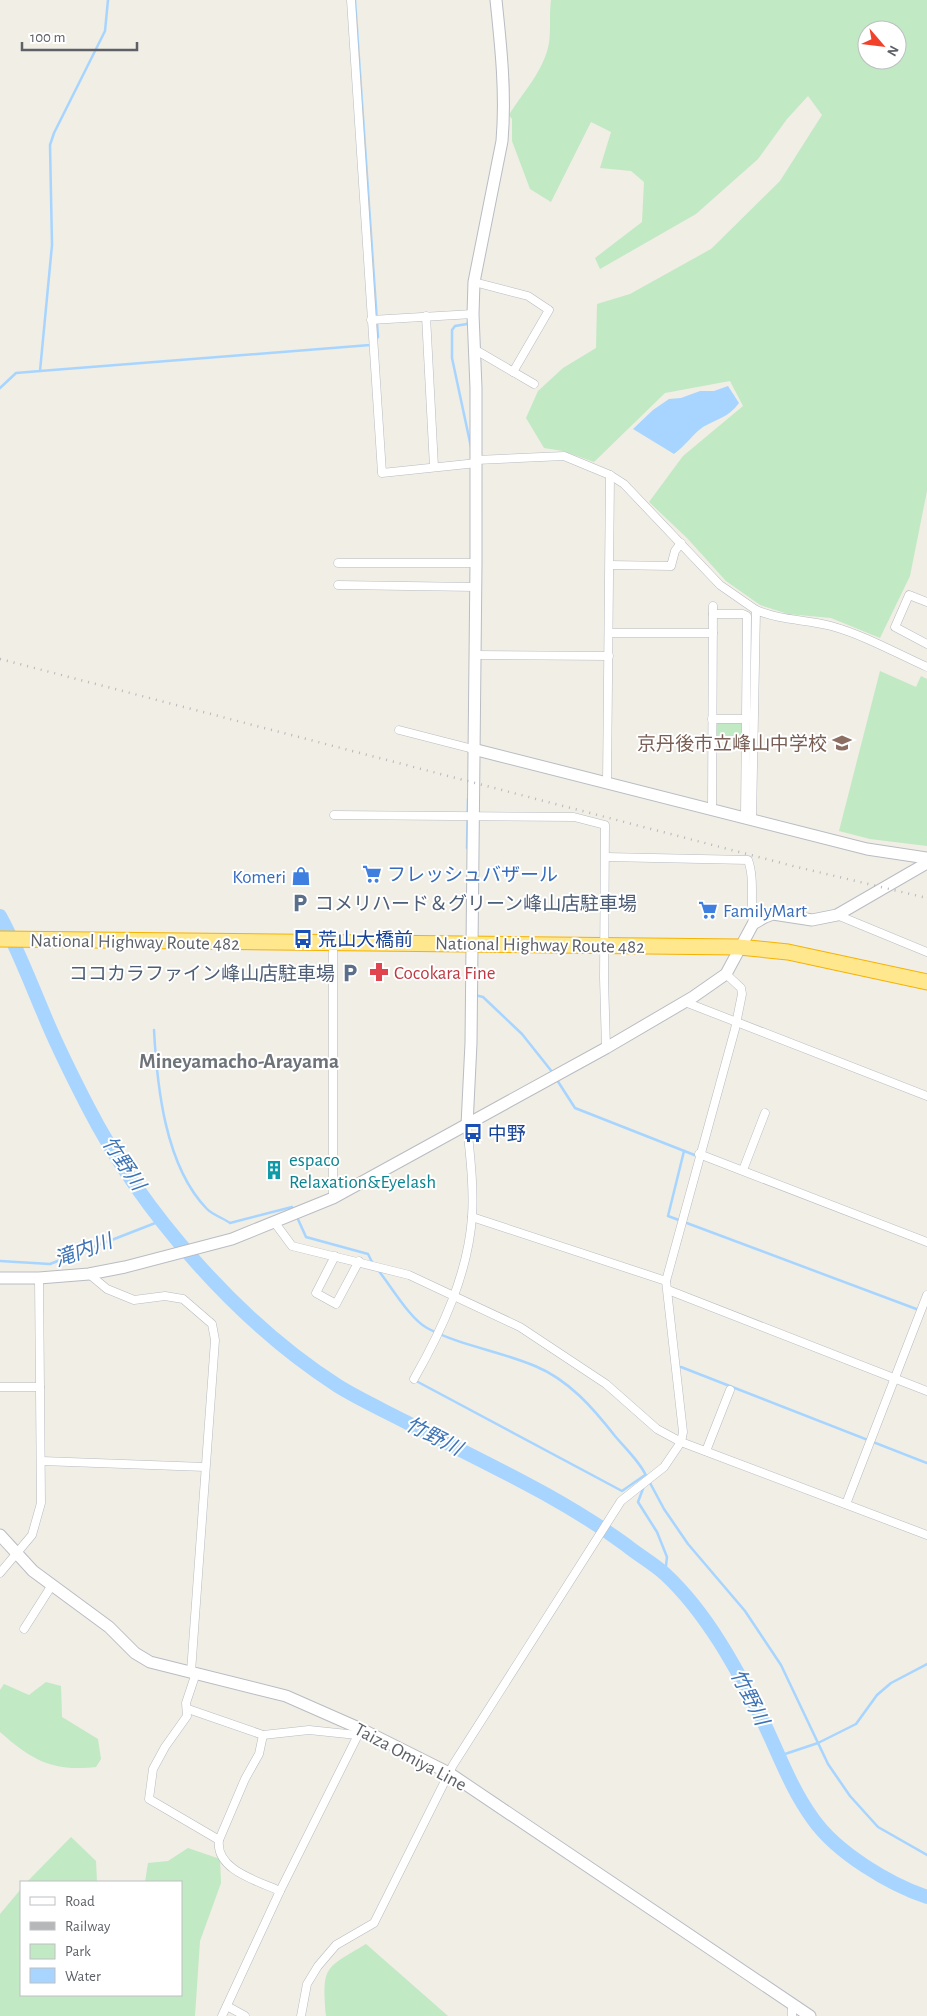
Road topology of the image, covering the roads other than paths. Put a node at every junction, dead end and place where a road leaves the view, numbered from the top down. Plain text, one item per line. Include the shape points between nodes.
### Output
1 (351, 0) edge
2 (496, 0) edge
3 (474, 282) junction
4 (473, 314) junction
5 (426, 316) junction
6 (371, 320) junction
7 (474, 349) junction
8 (513, 372) junction
9 (534, 384) dead end
10 (477, 461) junction
11 (434, 467) junction
12 (610, 475) junction
13 (681, 543) junction
14 (338, 563) dead end
15 (476, 563) junction
16 (610, 565) junction
17 (338, 585) dead end
18 (476, 586) junction
19 (927, 602) edge
20 (713, 606) dead end
21 (756, 610) junction
22 (713, 614) junction
23 (608, 633) junction
24 (713, 633) junction
25 (927, 644) edge
26 (475, 655) junction
27 (609, 656) junction
28 (927, 667) edge
29 (712, 719) junction
30 (747, 719) junction
31 (399, 730) dead end
32 (474, 749) junction
33 (607, 784) junction
34 (712, 809) junction
35 (334, 815) dead end
36 (472, 816) junction
37 (749, 819) junction
38 (606, 857) junction
39 (927, 858) edge
40 (927, 863) edge
41 (837, 915) junction
42 (753, 924) junction
43 (0, 939) edge
44 (333, 942) junction
45 (472, 943) junction
46 (606, 944) junction
47 (739, 947) junction
48 (927, 952) edge
49 (726, 974) junction
50 (927, 982) edge
51 (685, 1002) junction
52 (735, 1022) junction
53 (606, 1048) junction
54 (927, 1096) edge
55 (765, 1113) dead end
56 (467, 1125) junction
57 (699, 1154) junction
58 (743, 1170) junction
59 (333, 1198) junction
60 (472, 1217) junction
61 (275, 1222) junction
62 (927, 1242) edge
63 (335, 1256) junction
64 (359, 1261) junction
65 (89, 1274) junction
66 (0, 1278) edge
67 (39, 1278) junction
68 (666, 1281) junction
69 (668, 1290) junction
70 (453, 1295) junction
71 (927, 1295) edge
72 (414, 1379) dead end
73 (896, 1379) junction
74 (0, 1387) edge
75 (40, 1387) junction
76 (730, 1390) dead end
77 (927, 1391) edge
78 (681, 1442) junction
79 (706, 1450) junction
80 (42, 1461) junction
81 (205, 1468) junction
82 (846, 1504) junction
83 (0, 1535) edge
84 (927, 1535) edge
85 (17, 1554) junction
86 (0, 1573) edge
87 (52, 1585) junction
88 (24, 1629) dead end
89 (194, 1673) junction
90 (188, 1709) junction
91 (359, 1732) junction
92 (263, 1735) junction
93 (449, 1773) junction
94 (219, 1840) junction
95 (280, 1890) junction
96 (227, 2006) junction
97 (792, 2010) edge
98 (222, 2016) edge
99 (245, 2016) edge
100 (301, 2016) edge
101 (810, 2016) edge

1 - 6 street
2 - 3 street via 504,119
3 - 4 street
3 - 8 street via 528,296 550,310
4 - 5 street
4 - 7 street
5 - 6 street
5 - 11 street
6 - 11 street via 382,473
7 - 8 street
7 - 10 street
8 - 9 street
10 - 11 street
10 - 12 street via 564,456
10 - 15 street
12 - 13 street via 624,484
12 - 16 street
13 - 16 street via 671,566
13 - 21 street via 720,585
14 - 15 street
15 - 18 street
16 - 23 street
17 - 18 street
18 - 26 street
19 - 25 street via 909,595 895,627
20 - 22 street
21 - 28 street via 785,620 829,625
21 - 37 street
22 - 24 street
22 - 30 street via 747,616
23 - 24 street
23 - 27 street
24 - 29 street
26 - 27 street
26 - 32 street
27 - 33 street
29 - 30 street
29 - 34 street
30 - 37 street
31 - 32 street
32 - 33 street
32 - 36 street
33 - 34 street
34 - 37 street
35 - 36 street
36 - 38 street via 574,817 605,825
36 - 45 street
37 - 39 street via 867,849
38 - 42 street via 748,860
38 - 46 street
40 - 41 street
41 - 42 street via 812,920 773,914
41 - 48 street
42 - 47 street
43 - 44 highway, National Highway Route 482
44 - 45 highway, National Highway Route 482
44 - 59 street
45 - 46 highway, National Highway Route 482
45 - 56 street
46 - 47 highway, National Highway Route 482
46 - 53 street
47 - 49 street
47 - 50 highway, National Highway Route 482 via 788,952
49 - 51 street
49 - 52 street via 742,994
51 - 52 street
51 - 53 street
52 - 54 street
52 - 57 street
53 - 56 street
55 - 58 street
56 - 59 street
56 - 60 street
57 - 58 street
57 - 68 street
58 - 62 street
59 - 61 street
60 - 68 street
60 - 70 street
61 - 63 street via 292,1246
61 - 65 street via 226,1241
63 - 64 street
63 - 64 street via 316,1293 336,1304
64 - 70 street via 409,1274
65 - 67 street
65 - 81 street via 107,1290 134,1300 165,1296 183,1299 212,1324 215,1340
66 - 67 street
67 - 75 street
68 - 69 street
69 - 73 street
69 - 78 street via 683,1432
70 - 72 street via 438,1336
70 - 78 street via 520,1327 606,1384 657,1429
71 - 73 street
73 - 77 street
73 - 82 street
74 - 75 street
75 - 80 street
76 - 79 street
78 - 79 street
78 - 93 street via 664,1467 621,1501
79 - 82 street
80 - 81 street
80 - 85 street via 41,1503 32,1535
81 - 89 street
82 - 84 street
83 - 85 street, Taiza Omiya Line
85 - 86 street
85 - 87 street, Taiza Omiya Line
87 - 88 street
87 - 89 street, Taiza Omiya Line via 108,1627 142,1658 167,1668
89 - 90 street via 186,1703
89 - 91 street, Taiza Omiya Line via 286,1696
90 - 92 street
90 - 94 street via 187,1716 153,1769 149,1799
91 - 92 street via 309,1730
91 - 93 street, Taiza Omiya Line
91 - 95 street
92 - 94 street via 259,1754 245,1778
93 - 97 street, Taiza Omiya Line
93 - 100 street via 374,1923 336,1945 318,1966 307,1984
94 - 95 street via 218,1847 226,1864
95 - 96 street
96 - 98 street
96 - 99 street
97 - 101 street, Taiza Omiya Line

